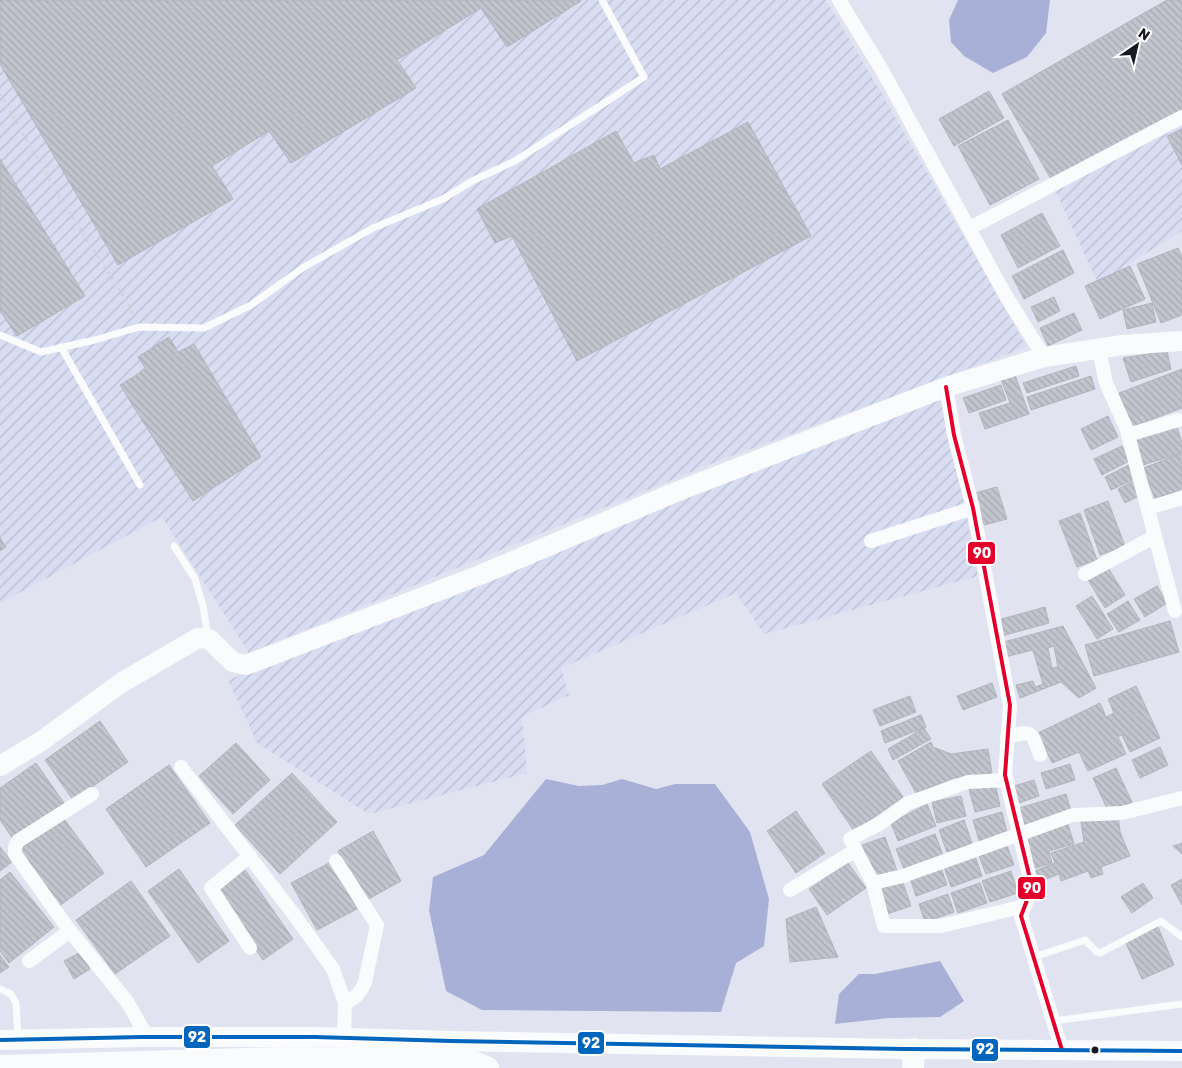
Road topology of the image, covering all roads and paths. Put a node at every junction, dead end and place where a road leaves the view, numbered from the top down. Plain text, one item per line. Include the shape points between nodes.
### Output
1 (602, 0) edge
2 (839, 0) edge
3 (0, 94) edge
4 (1182, 116) edge
5 (970, 228) junction
6 (139, 327) junction
7 (0, 335) edge
8 (1182, 340) edge
9 (61, 347) junction
10 (1099, 349) junction
11 (1044, 357) junction
12 (946, 387) junction
13 (1178, 420) dead end
14 (1128, 435) junction
15 (140, 485) dead end
16 (1182, 498) edge
17 (973, 508) junction
18 (1148, 508) junction
19 (1154, 537) junction
20 (871, 541) dead end
21 (174, 546) dead end
22 (1085, 574) dead end
23 (1175, 611) dead end
24 (208, 638) junction
25 (1008, 737) junction
26 (1040, 755) dead end
27 (0, 766) edge
28 (181, 767) dead end
29 (1006, 780) junction
30 (92, 794) dead end
31 (1182, 798) edge
32 (1018, 834) junction
33 (856, 850) junction
34 (250, 856) junction
35 (336, 861) dead end
36 (873, 884) junction
37 (790, 890) dead end
38 (1025, 906) junction
39 (70, 931) junction
40 (1182, 937) edge
41 (250, 948) dead end
42 (1034, 958) junction
43 (29, 960) dead end
44 (0, 988) edge
45 (345, 1003) junction
46 (1182, 1004) edge
47 (1053, 1021) junction
48 (146, 1037) junction
49 (344, 1038) junction
50 (9, 1040) edge
51 (1062, 1050) junction
52 (1182, 1051) edge
53 (913, 1058) edge
54 (0, 1066) edge
55 (488, 1068) edge

1 - 6 lane via 644,77 515,161 443,199 373,228 304,267 251,305 204,328
2 - 5 street
3 - 6 path via 60,199 127,302
4 - 5 street
5 - 11 street via 1006,296
6 - 9 lane
7 - 9 lane via 40,352
8 - 10 street
9 - 15 lane
10 - 11 street
10 - 14 street via 1106,384
11 - 12 street
12 - 17 street via 954,435
12 - 24 street via 671,494 480,575 246,665 233,662
13 - 14 street
14 - 18 street
16 - 18 street
17 - 20 street
17 - 25 street via 1010,706
18 - 19 street
19 - 22 street
19 - 23 street
21 - 24 lane via 195,579
24 - 27 street via 198,638 121,683 40,742
25 - 26 street via 1029,733
25 - 29 street
28 - 34 street
29 - 32 street
29 - 33 street via 968,782 908,803 881,823 850,839
30 - 39 street via 15,846 15,854
31 - 32 street via 1122,814 1073,816
32 - 36 street
32 - 38 street via 1032,888
33 - 36 street
33 - 37 street
34 - 41 street via 211,888
34 - 45 street via 333,969
35 - 45 street via 377,925 362,990
36 - 38 street via 884,926 941,926
38 - 42 street via 1021,916
39 - 43 street
39 - 48 street via 128,1003
40 - 42 lane via 1161,921 1100,953 1085,940
42 - 47 street
44 - 50 lane via 12,994 16,1003
45 - 49 street
46 - 47 lane
47 - 51 street
48 - 49 street
48 - 50 street
49 - 53 street
51 - 52 street
51 - 53 street
54 - 55 main road via 284,1058 469,1060

